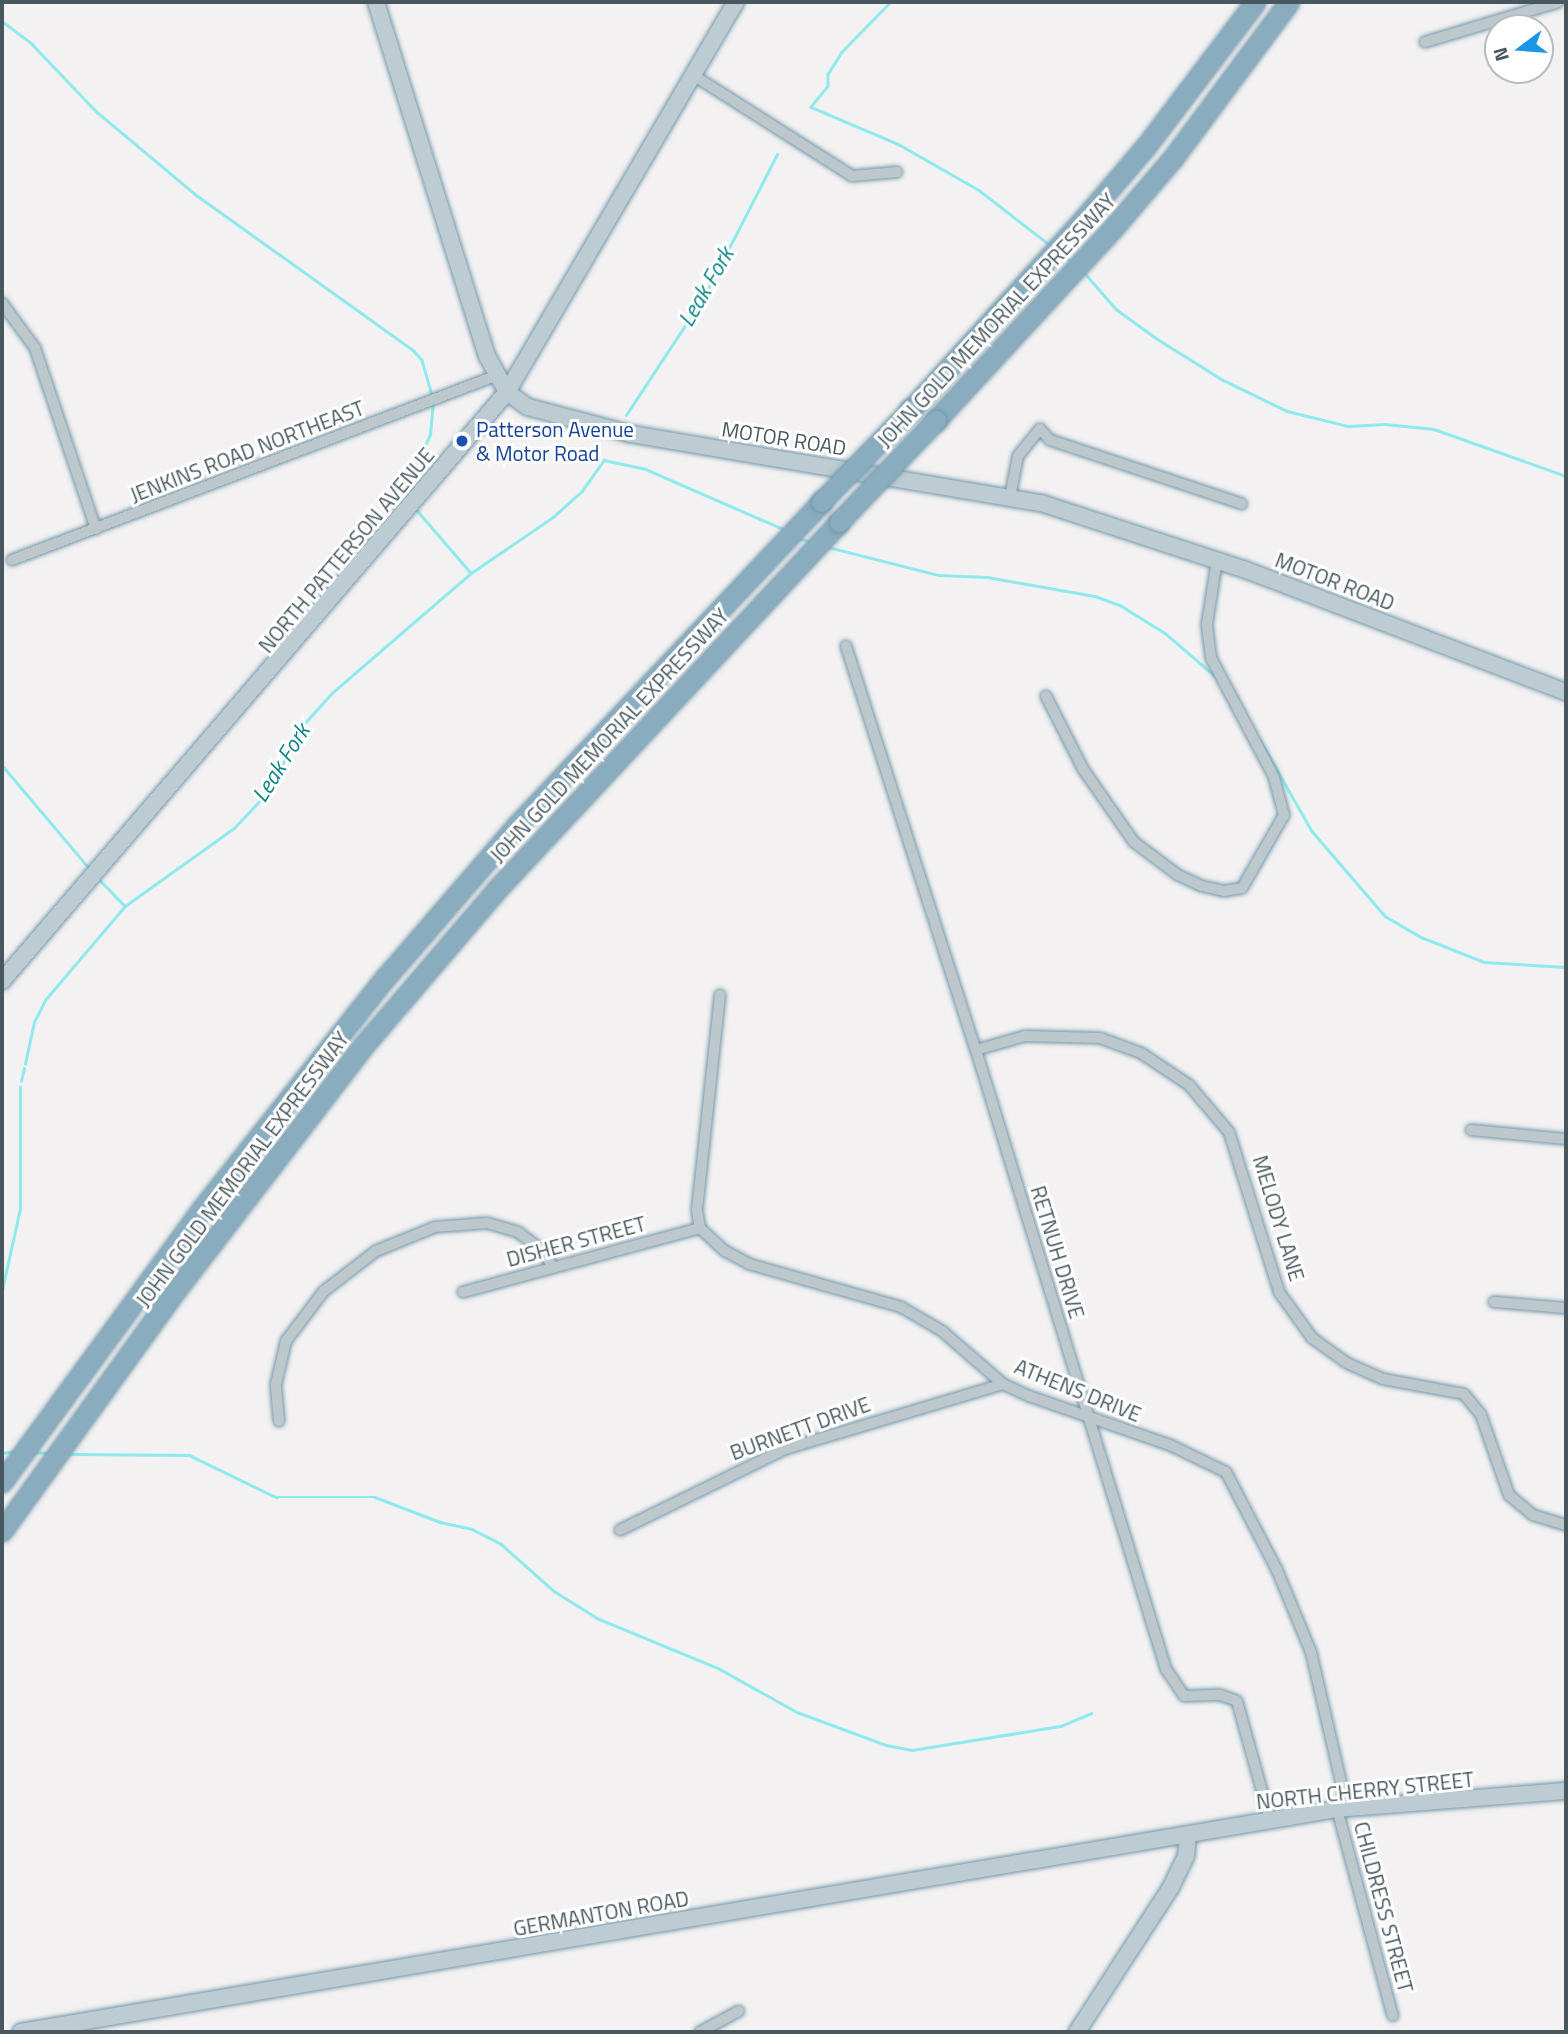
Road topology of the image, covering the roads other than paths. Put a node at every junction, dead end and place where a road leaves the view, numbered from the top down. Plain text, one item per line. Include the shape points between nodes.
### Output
1 (376, 2) edge
2 (736, 2) edge
3 (1255, 2) edge
4 (1289, 2) edge
5 (1558, 2) edge
6 (1425, 42) dead end
7 (693, 75) junction
8 (897, 173) dead end
9 (2, 303) edge
10 (495, 376) junction
11 (507, 392) junction
12 (1010, 497) junction
13 (1242, 504) dead end
14 (96, 529) junction
15 (12, 560) dead end
16 (1216, 560) junction
17 (846, 646) dead end
18 (1566, 692) edge
19 (1046, 696) dead end
20 (2, 981) edge
21 (720, 995) dead end
22 (976, 1050) junction
23 (1471, 1130) dead end
24 (1566, 1139) edge
25 (700, 1228) junction
26 (553, 1267) junction
27 (463, 1292) dead end
28 (1494, 1302) dead end
29 (1566, 1308) edge
30 (1003, 1384) junction
31 (1089, 1419) junction
32 (279, 1421) dead end
33 (2, 1482) edge
34 (1566, 1525) edge
35 (2, 1531) edge
36 (620, 1531) dead end
37 (1566, 1791) edge
38 (1342, 1809) junction
39 (1270, 1820) junction
40 (1188, 1836) junction
41 (739, 2011) dead end
42 (1393, 2016) dead end
43 (21, 2032) edge
44 (699, 2032) edge
45 (1077, 2032) edge

1 - 10 main road, MOTOR ROAD
2 - 7 main road, NORTH PATTERSON AVENUE
3 - 33 highway, JOHN GOLD MEMORIAL EXPRESSWAY, bridge via 1083,221 519,823 386,977 201,1210
4 - 35 highway, JOHN GOLD MEMORIAL EXPRESSWAY, bridge via 1131,208 500,886 364,1045 176,1290
5 - 6 street
7 - 8 street via 852,176
7 - 11 main road, NORTH PATTERSON AVENUE
9 - 14 street via 35,348
10 - 11 main road, MOTOR ROAD
10 - 14 street, JENKINS ROAD NORTHEAST
11 - 12 main road, MOTOR ROAD via 539,412 594,427
11 - 20 main road, NORTH PATTERSON AVENUE
12 - 13 street via 1018,456 1040,429 1050,440
12 - 16 main road, MOTOR ROAD
14 - 15 street, JENKINS ROAD NORTHEAST
16 - 18 main road, MOTOR ROAD
16 - 19 street via 1207,624 1211,658 1274,777 1284,815 1242,888 1224,891 1202,886 1178,875 1134,842 1083,768
17 - 22 street, RETNUH DRIVE
21 - 25 street via 696,1210
22 - 31 street, RETNUH DRIVE
22 - 34 street, MELODY LANE via 1025,1036 1100,1038 1141,1054 1189,1085 1229,1132 1279,1292 1312,1338 1340,1359 1383,1379 1464,1394 1481,1415 1509,1495 1533,1515
23 - 24 street
25 - 26 street, DISHER STREET
25 - 30 street, ATHENS DRIVE via 725,1251 749,1264 901,1307 942,1331
26 - 27 street, DISHER STREET
26 - 32 street via 544,1251 518,1232 487,1223 435,1227 376,1251 324,1291 286,1341 276,1384
28 - 29 street
30 - 31 street, ATHENS DRIVE
30 - 36 street, BURNETT DRIVE via 785,1448
31 - 38 street, ATHENS DRIVE via 1211,1462 1231,1479 1311,1652
31 - 39 street, RETNUH DRIVE via 1166,1669 1184,1696 1220,1695 1237,1701
37 - 38 main road, NORTH CHERRY STREET
38 - 39 main road, NORTH CHERRY STREET
38 - 42 street, CHILDRESS STREET
39 - 40 main road, NORTH CHERRY STREET
40 - 43 main road, GERMANTON ROAD
40 - 45 main road via 1186,1856 1171,1887
41 - 44 street

